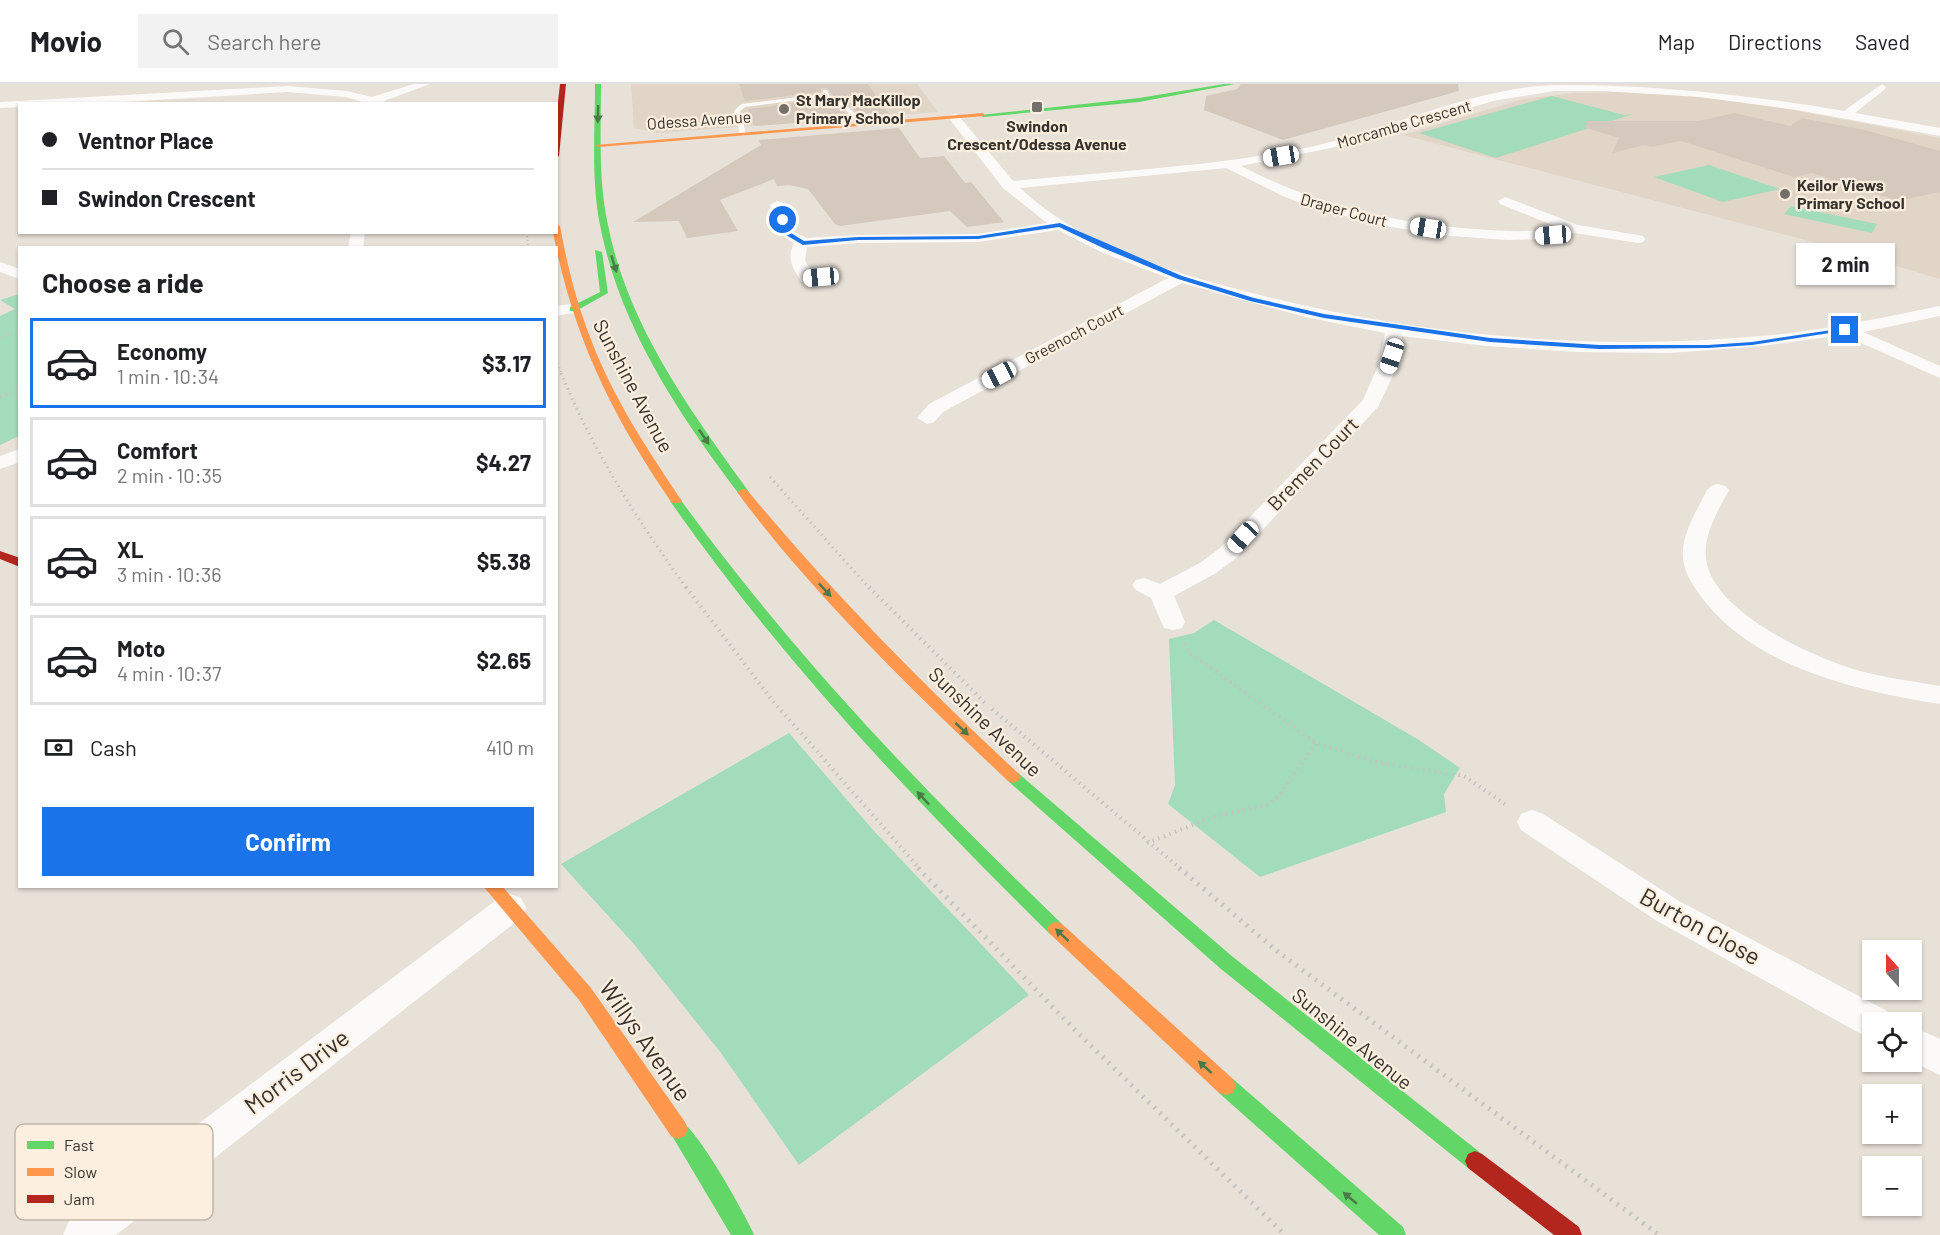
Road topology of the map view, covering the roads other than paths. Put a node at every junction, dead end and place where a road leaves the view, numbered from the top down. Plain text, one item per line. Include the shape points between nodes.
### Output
1 (425, 84) edge
2 (563, 84) edge
3 (598, 84) edge
4 (1232, 84) edge
5 (1868, 84) edge
6 (139, 100) edge
7 (80, 102) edge
8 (379, 102) edge
9 (18, 104) edge
10 (0, 105) edge
11 (1846, 114) junction
12 (954, 117) junction
13 (864, 124) junction
14 (1940, 132) edge
15 (743, 134) junction
16 (593, 145) junction
17 (561, 150) edge
18 (1227, 164) junction
19 (1008, 185) junction
20 (1505, 201) dead end
21 (777, 205) dead end
22 (603, 221) junction
23 (1060, 225) junction
24 (1575, 229) junction
25 (1638, 239) dead end
26 (803, 243) junction
27 (558, 249) edge
28 (0, 267) edge
29 (1180, 278) junction
30 (808, 280) dead end
31 (18, 282) edge
32 (562, 294) edge
33 (565, 310) edge
34 (1940, 311) edge
35 (1394, 328) junction
36 (1845, 330) junction
37 (1940, 373) edge
38 (927, 410) dead end
39 (18, 456) edge
40 (0, 463) edge
41 (1718, 490) dead end
42 (0, 555) edge
43 (18, 562) edge
44 (1173, 622) road end
45 (1940, 695) edge
46 (1532, 822) road end
47 (501, 897) edge
48 (1862, 1016) edge
49 (1922, 1049) edge
50 (1940, 1058) edge
51 (213, 1130) edge
52 (102, 1220) edge
53 (83, 1235) edge
54 (743, 1235) edge
55 (1395, 1235) edge
56 (1571, 1235) edge

1 - 8 street
2 - 17 main road
3 -> 16 main road, Sunshine Avenue
4 - 12 main road, Odessa Avenue via 1138,102
5 - 11 street via 1886,87
6 - 7 street
6 - 8 street via 288,89 347,94
9 - 10 street
11 - 14 street, Morcambe Crescent
11 - 18 street, Morcambe Crescent via 1678,88 1552,88 1497,96 1311,150
12 - 13 main road, Odessa Avenue
12 - 19 street
13 - 15 main road, Odessa Avenue
13 - 15 lane via 827,95 806,96 743,105 736,111
15 - 16 main road, Odessa Avenue
16 - 22 main road, Sunshine Avenue
18 - 19 street, Morcambe Crescent
18 - 24 street, Draper Court via 1302,200 1394,223 1504,235 1553,235
19 - 23 street
20 - 24 street, Draper Court
21 - 26 street via 788,234
22 - 33 main road via 598,252 604,293
22 -> 56 main road, Sunshine Avenue via 614,267 650,348 675,392 738,485 822,587 950,718 1119,872 1388,1093
23 - 26 street via 978,238
23 - 29 street
24 - 25 street, Draper Court
26 - 30 street via 796,256
27 - 32 main road, Sunshine Avenue
28 - 31 street
29 - 35 street via 1324,316
29 - 38 street, Greenoch Court
32 - 33 main road, Sunshine Avenue
55 -> 33 main road, Sunshine Avenue via 1028,904 816,682 675,501 618,409
34 - 36 street
35 - 36 street via 1545,344 1658,348 1752,344
35 - 44 street, Bremen Court via 1392,356 1371,403 1228,553 1200,573 1153,589
36 - 37 street
39 - 40 street
41 - 45 street via 1695,539 1695,565 1706,590 1737,618 1778,645 1829,670 1883,686
42 - 43 main road
46 - 48 street, Burton Close via 1668,911
47 - 51 street, Morris Drive
47 - 54 main road, Willys Avenue via 585,994 650,1084
49 - 50 street
52 - 53 street, Morris Drive

